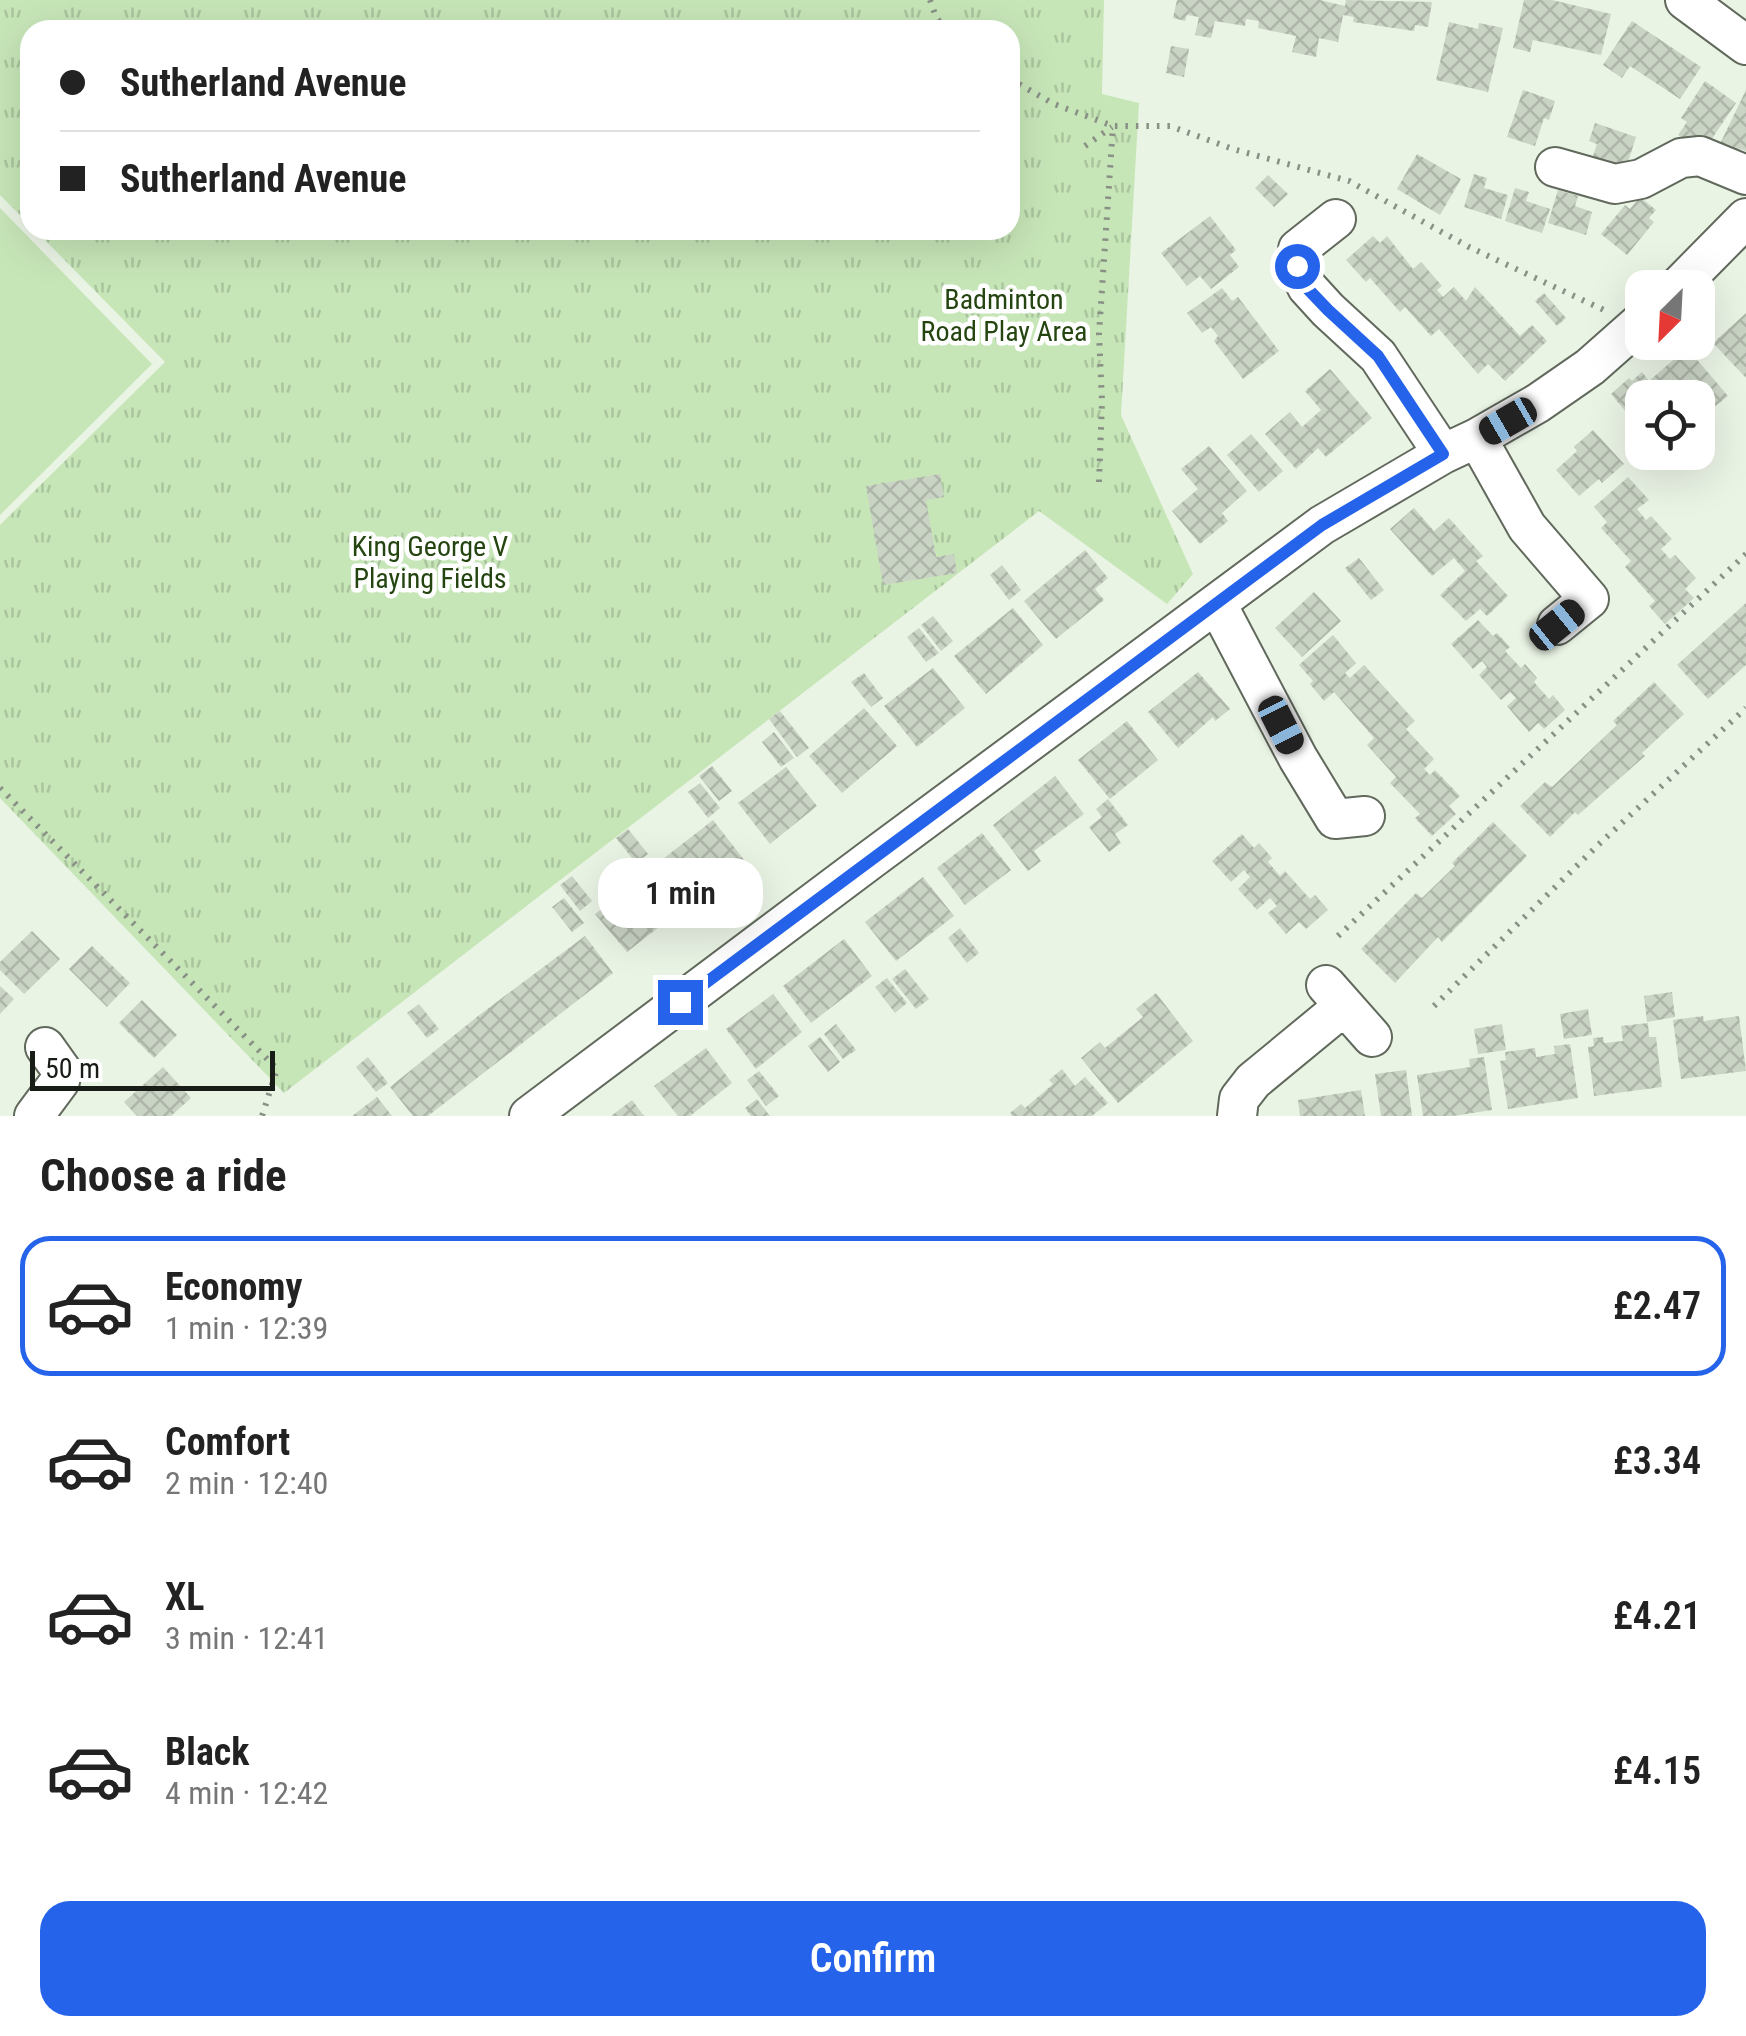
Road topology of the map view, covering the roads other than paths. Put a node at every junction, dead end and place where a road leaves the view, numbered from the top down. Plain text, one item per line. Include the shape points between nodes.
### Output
1 (1685, 0) edge
2 (1746, 45) edge
3 (1554, 167) dead end
4 (1746, 175) edge
5 (1746, 218) edge
6 (1336, 219) dead end
7 (1695, 270) edge
8 (1625, 337) edge
9 (1460, 446) junction
10 (1217, 604) junction
11 (1557, 625) dead end
12 (1365, 816) dead end
13 (1372, 1037) dead end
14 (45, 1047) dead end
15 (1231, 1110) edge
16 (34, 1116) edge
17 (529, 1116) edge

1 - 2 street
3 - 4 street via 1615,184 1700,156
5 - 7 street
6 - 9 street via 1298,249 1306,287
8 - 9 street via 1538,403
9 - 10 street via 1322,525
9 - 11 street via 1589,599
10 - 12 street via 1335,819
10 - 17 street
13 - 15 street via 1336,996
14 - 16 street via 62,1071

